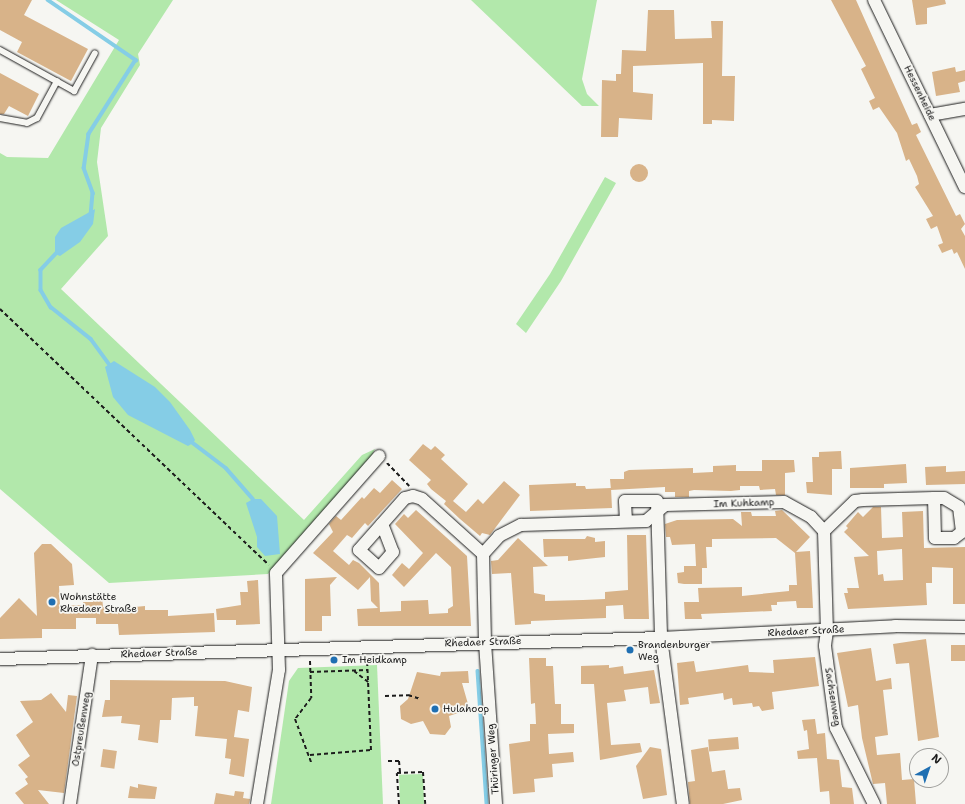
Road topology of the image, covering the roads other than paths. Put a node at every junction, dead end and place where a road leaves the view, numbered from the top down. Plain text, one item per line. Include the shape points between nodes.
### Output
1 (874, 0) edge
2 (0, 50) edge
3 (95, 53) dead end
4 (56, 81) junction
5 (965, 109) edge
6 (930, 115) junction
7 (0, 118) edge
8 (965, 187) edge
9 (379, 456) road end
10 (934, 498) dead end
11 (656, 513) junction
12 (626, 521) junction
13 (382, 524) dead end
14 (824, 531) junction
15 (483, 554) junction
16 (965, 627) edge
17 (827, 631) junction
18 (661, 638) junction
19 (485, 642) junction
20 (278, 648) junction
21 (92, 655) junction
22 (0, 658) edge
23 (70, 804) edge
24 (257, 804) edge
25 (496, 804) edge
26 (683, 804) edge
27 (874, 804) edge

1 - 6 street, Hessenheide
2 - 4 lane
3 - 4 lane via 74,91
4 - 7 lane via 37,118 27,124
5 - 6 street
6 - 8 street, Hessenheide
9 - 20 street via 276,572
10 - 14 street via 855,501
11 - 12 street, Im Kuhkamp via 646,521
11 - 12 street via 657,501 625,501
11 - 14 street, Im Kuhkamp via 665,505 784,502 811,517
11 - 18 street
12 - 15 street, Im Kuhkamp via 521,525 498,536
13 - 15 street via 405,498 413,496 422,499
14 - 17 street
15 - 19 street
16 - 17 street, Rhedaer Straße via 895,626
17 - 18 street, Rhedaer Straße
17 - 27 street, Sachsenweg via 825,646 836,728
18 - 19 street, Rhedaer Straße
18 - 26 street
19 - 20 street, Rhedaer Straße
19 - 25 street, Thüringer Weg
20 - 21 street, Rhedaer Straße
20 - 24 street via 279,670
21 - 22 street, Rhedaer Straße
21 - 23 street, Ostpreußenweg

